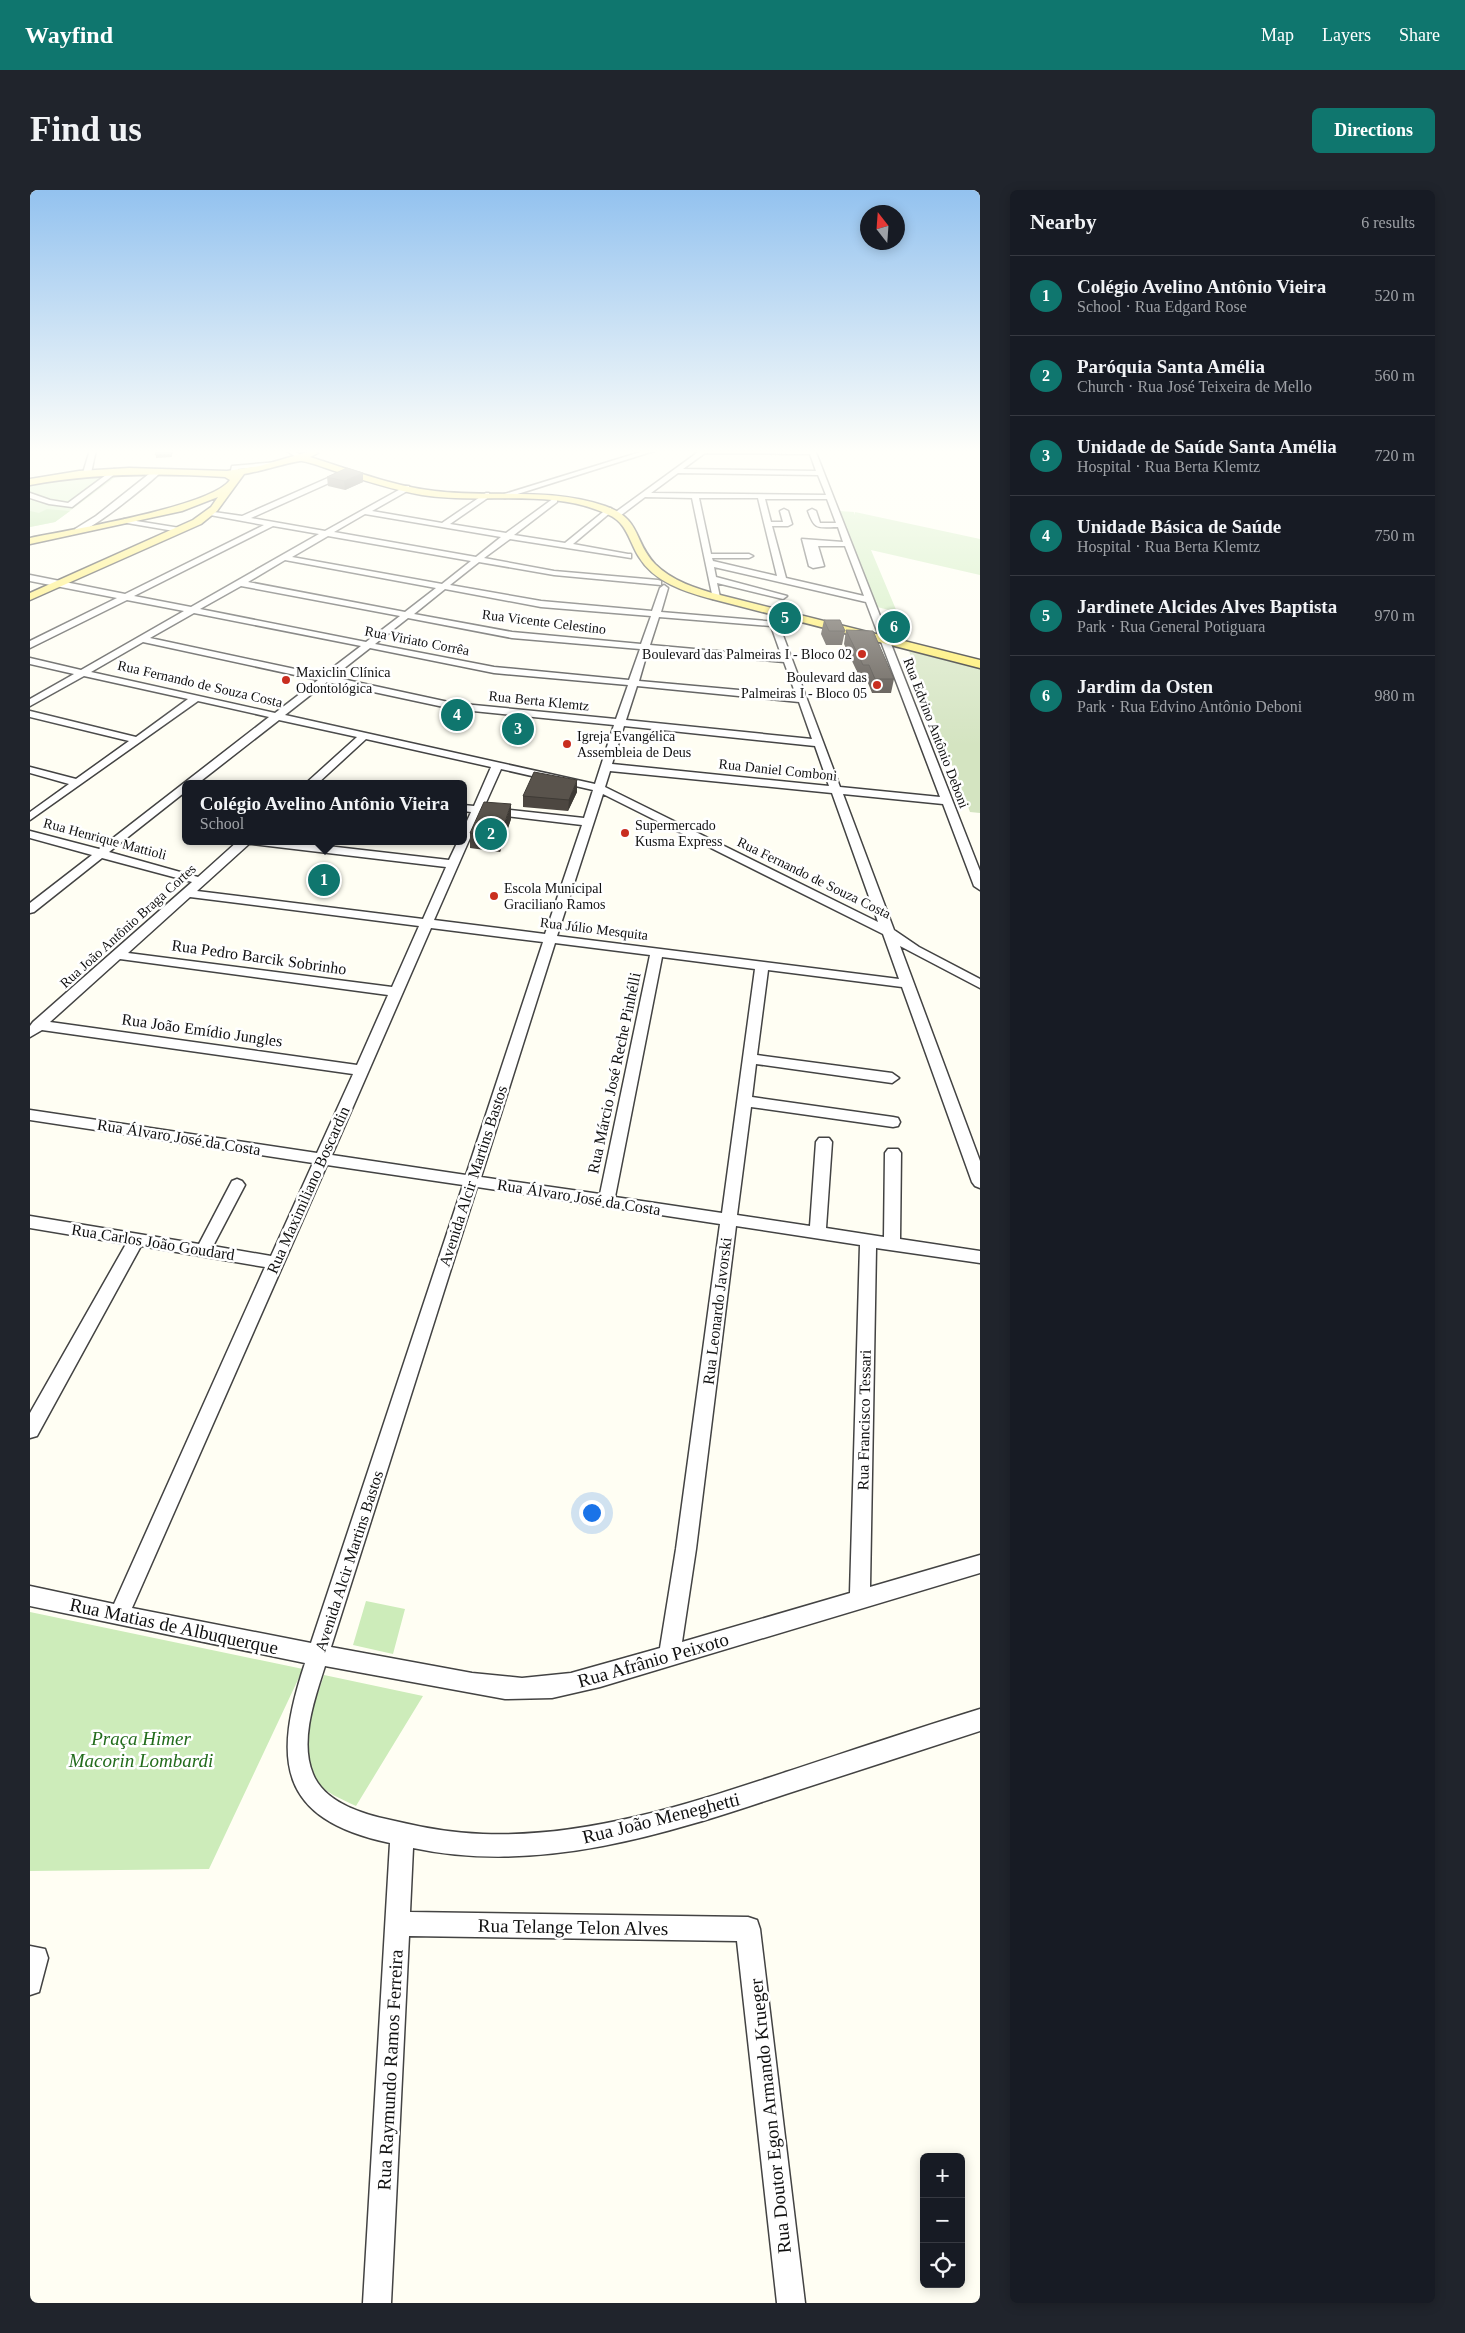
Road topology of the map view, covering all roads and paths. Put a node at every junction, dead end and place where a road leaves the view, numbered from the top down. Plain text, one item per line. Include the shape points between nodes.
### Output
1 (139, 549) edge
2 (223, 549) edge
3 (301, 549) edge
4 (410, 549) edge
5 (489, 549) edge
6 (582, 549) edge
7 (641, 549) edge
8 (709, 549) edge
9 (774, 549) edge
10 (850, 549) edge
11 (628, 556) dead end
12 (749, 556) dead end
13 (285, 558) junction
14 (708, 559) junction
15 (475, 560) junction
16 (30, 578) edge
17 (712, 579) junction
18 (782, 580) junction
19 (240, 583) junction
20 (60, 584) junction
21 (664, 584) junction
22 (441, 586) junction
23 (716, 596) junction
24 (783, 596) dead end
25 (30, 597) edge
26 (126, 597) junction
27 (870, 600) junction
28 (192, 610) junction
29 (771, 611) junction
30 (655, 614) junction
31 (405, 615) junction
32 (775, 624) junction
33 (845, 630) junction
34 (141, 639) junction
35 (885, 640) junction
36 (30, 645) edge
37 (366, 645) junction
38 (644, 647) junction
39 (788, 660) junction
40 (30, 661) edge
41 (980, 664) edge
42 (82, 673) junction
43 (324, 678) junction
44 (633, 684) junction
45 (196, 698) junction
46 (803, 700) junction
47 (30, 703) edge
48 (30, 714) edge
49 (276, 716) junction
50 (620, 723) junction
51 (364, 736) junction
52 (137, 740) junction
53 (819, 743) junction
54 (497, 766) junction
55 (606, 768) junction
56 (30, 770) edge
57 (195, 780) edge
58 (314, 780) edge
59 (78, 783) junction
60 (599, 788) junction
61 (182, 789) edge
62 (836, 790) junction
63 (947, 801) junction
64 (470, 809) edge
65 (30, 817) edge
66 (588, 822) junction
67 (30, 834) edge
68 (240, 845) edge
69 (287, 845) edge
70 (459, 845) edge
71 (101, 854) junction
72 (453, 864) junction
73 (200, 881) junction
74 (980, 886) edge
75 (188, 893) junction
76 (30, 909) edge
77 (427, 923) junction
78 (888, 932) junction
79 (550, 939) junction
80 (657, 952) junction
81 (117, 956) junction
82 (762, 966) junction
83 (944, 966) junction
84 (980, 972) edge
85 (908, 984) junction
86 (980, 984) edge
87 (396, 992) junction
88 (34, 1029) edge
89 (750, 1059) junction
90 (361, 1070) junction
91 (892, 1078) dead end
92 (744, 1101) junction
93 (30, 1114) edge
94 (893, 1122) dead end
95 (824, 1142) dead end
96 (893, 1153) dead end
97 (322, 1159) junction
98 (472, 1181) junction
99 (980, 1182) edge
100 (237, 1185) dead end
101 (606, 1201) junction
102 (729, 1220) junction
103 (30, 1222) edge
104 (818, 1233) junction
105 (136, 1240) junction
106 (868, 1241) junction
107 (892, 1245) junction
108 (204, 1251) junction
109 (980, 1257) edge
110 (276, 1263) junction
111 (30, 1430) edge
112 (980, 1564) edge
113 (30, 1596) edge
114 (860, 1599) junction
115 (120, 1615) junction
116 (318, 1656) junction
117 (669, 1656) junction
118 (980, 1720) edge
119 (298, 1767) joint
120 (402, 1836) junction
121 (397, 1924) junction
122 (748, 1929) joint
123 (33, 1958) edge
124 (30, 1983) edge
125 (377, 2303) edge
126 (791, 2303) edge

1 - 20 main road
2 - 26 street
3 - 13 street
4 - 15 street
5 - 15 street
6 - 11 street
7 - 21 main road
8 - 14 street
9 - 18 street
10 - 27 street, Rua Edvino Antônio Deboni
12 - 14 street
13 - 19 street
13 - 22 street
14 - 17 street
14 - 18 street
15 - 21 street via 565,575
15 - 22 street
16 - 20 street, Rua Viriato Corrêa
17 - 23 street
17 - 24 street
18 - 27 street
19 - 28 street
19 - 31 street, Rua Vicente Celestino
20 - 25 main road
20 - 26 street, Rua Viriato Corrêa
21 - 23 main road
21 - 30 street, Avenida Alcir Martins Bastos
22 - 30 street via 550,605
22 - 31 street
23 - 29 main road
26 - 28 street, Rua Viriato Corrêa
26 - 36 street
27 - 35 street, Rua Edvino Antônio Deboni
28 - 34 street
28 - 37 street, Rua Viriato Corrêa
29 - 32 main road
29 - 33 main road
30 - 32 street
30 - 38 street, Avenida Alcir Martins Bastos
31 - 37 street
31 - 38 street, Rua Vicente Celestino via 516,636
32 - 33 main road
32 - 39 street
33 - 35 main road
34 - 42 street
34 - 43 street, Rua Berta Klemtz
35 - 41 main road
35 - 63 street, Rua Edvino Antônio Deboni
37 - 43 street
37 - 44 street, Rua Viriato Corrêa via 494,670
38 - 39 street, Rua Vicente Celestino
38 - 44 street, Avenida Alcir Martins Bastos
39 - 46 street
40 - 42 street, Rua Fernando de Souza Costa
42 - 45 street, Rua Fernando de Souza Costa
42 - 47 street
43 - 49 street
43 - 50 street, Rua Berta Klemtz via 453,706
44 - 46 street, Rua Viriato Corrêa
44 - 50 street, Avenida Alcir Martins Bastos
45 - 49 street, Rua Fernando de Souza Costa
45 - 52 street
46 - 53 street
48 - 52 street
49 - 51 street, Rua Fernando de Souza Costa
49 - 57 street
50 - 53 street, Rua Berta Klemtz
50 - 55 street, Avenida Alcir Martins Bastos
51 - 54 street, Rua Fernando de Souza Costa
51 - 58 street
52 - 59 street
53 - 62 street
54 - 60 street, Rua Fernando de Souza Costa
54 - 64 street, Rua Maximiliano Boscardin
55 - 60 street, Avenida Alcir Martins Bastos
55 - 62 street, Rua Daniel Comboni
56 - 59 street
59 - 65 street
60 - 66 street, Avenida Alcir Martins Bastos
60 - 78 street, Rua Fernando de Souza Costa
61 - 71 street
62 - 63 street, Rua Daniel Comboni
62 - 78 street
63 - 74 street, Rua Edvino Antônio Deboni
64 - 66 street
66 - 79 street, Avenida Alcir Martins Bastos
67 - 71 street, Rua Henrique Mattioli
68 - 73 street, Rua João Antônio Braga Cortes
69 - 72 street
70 - 72 street, Rua Maximiliano Boscardin
71 - 73 street, Rua Henrique Mattioli
71 - 76 street
72 - 77 street, Rua Maximiliano Boscardin
73 - 75 street, Rua João Antônio Braga Cortes
75 - 77 street, Rua Júlio Mesquita
75 - 81 street, Rua João Antônio Braga Cortes
77 - 79 street, Rua Júlio Mesquita
77 - 87 street, Rua Maximiliano Boscardin
78 - 83 street, Rua Fernando de Souza Costa
78 - 85 street
79 - 80 street, Rua Júlio Mesquita
79 - 98 street, Avenida Alcir Martins Bastos
80 - 82 street, Rua Júlio Mesquita
80 - 101 street, Rua Márcio José Reche Pinhélli
81 - 87 street, Rua Pedro Barcik Sobrinho
81 - 88 street, Rua João Antônio Braga Cortes
82 - 85 street, Rua Júlio Mesquita
82 - 89 street, Rua Leonardo Javorski
83 - 84 street, Rua Fernando de Souza Costa
83 - 86 street, Rua Fernando de Souza Costa
85 - 99 street
87 - 90 street, Rua Maximiliano Boscardin
88 - 90 street, Rua João Emídio Jungles
89 - 91 street
89 - 92 street, Rua Leonardo Javorski
90 - 97 street, Rua Maximiliano Boscardin
92 - 94 street
92 - 102 street, Rua Leonardo Javorski
93 - 97 street, Rua Álvaro José da Costa
95 - 104 street
96 - 107 street
97 - 98 street, Rua Álvaro José da Costa
97 - 110 street, Rua Maximiliano Boscardin
98 - 101 street, Rua Álvaro José da Costa
98 - 116 street, Avenida Alcir Martins Bastos
100 - 108 street
101 - 102 street, Rua Álvaro José da Costa
102 - 104 street, Rua Álvaro José da Costa
102 - 117 street, Rua Leonardo Javorski
103 - 105 street, Rua Carlos João Goudard
104 - 106 street, Rua Álvaro José da Costa
105 - 108 street, Rua Carlos João Goudard
105 - 111 street
106 - 107 street, Rua Álvaro José da Costa
106 - 114 street, Rua Francisco Tessari
107 - 109 street, Rua Álvaro José da Costa
108 - 110 street, Rua Carlos João Goudard
110 - 115 street, Rua Maximiliano Boscardin
112 - 114 street, Rua Afrânio Peixoto
113 - 115 street, Rua Matias de Albuquerque
114 - 117 street, Rua Afrânio Peixoto
115 - 116 street, Rua Matias de Albuquerque
116 - 117 street, Rua Afrânio Peixoto via 477,1685 523,1690 572,1683
116 - 119 street, Avenida Alcir Martins Bastos via 299,1723
118 - 120 street, Rua João Meneghetti via 699,1812 597,1837 562,1843 484,1846 437,1843
119 - 120 street, Rua João Meneghetti via 313,1796 327,1808 357,1824
120 - 121 street, Rua Raymundo Ramos Ferreira
121 - 122 street, Rua Telange Telon Alves
121 - 125 street, Rua Raymundo Ramos Ferreira
122 - 126 street, Rua Doutor Egon Armando Krueger
123 - 124 street

